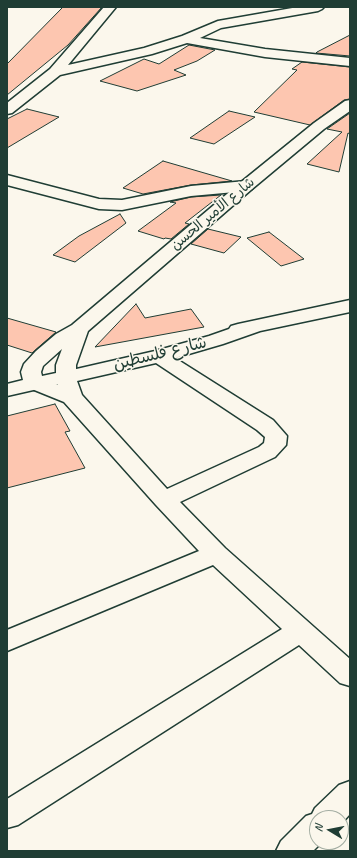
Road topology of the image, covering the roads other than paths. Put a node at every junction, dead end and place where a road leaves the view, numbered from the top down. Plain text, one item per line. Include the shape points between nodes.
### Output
1 (110, 7) edge
2 (318, 7) edge
3 (186, 39) junction
4 (350, 62) edge
5 (55, 72) junction
6 (350, 104) edge
7 (7, 110) edge
8 (7, 180) edge
9 (246, 186) junction
10 (350, 306) edge
11 (79, 328) junction
12 (252, 328) junction
13 (159, 356) junction
14 (7, 378) edge
15 (32, 378) junction
16 (68, 380) junction
17 (7, 390) edge
18 (164, 500) junction
19 (216, 554) junction
20 (301, 630) junction
21 (7, 641) edge
22 (350, 675) edge
23 (350, 794) edge
24 (334, 810) edge
25 (7, 815) edge
26 (309, 834) edge
27 (292, 851) edge

1 - 5 street
2 - 3 street via 218,25
3 - 4 street via 265,53
3 - 5 street via 147,51
5 - 7 street
6 - 9 street, شارع الأمير الحسن
8 - 9 street via 99,204 122,205 191,191
9 - 11 street, شارع الأمير الحسن
10 - 12 street, شارع فلسطين
11 - 15 street, شارع الأمير الحسن via 63,338 34,364
11 - 16 street
12 - 13 street, شارع فلسطين
12 - 16 street, شارع فلسطين via 209,334
13 - 16 street, شارع فلسطين
13 - 18 street via 265,425 276,436 275,445 267,452
14 - 15 street
15 - 16 street
15 - 16 street
15 - 17 street
16 - 18 street
18 - 19 street
19 - 20 street
19 - 21 street
20 - 22 street
20 - 25 street
23 - 24 street
26 - 27 street

